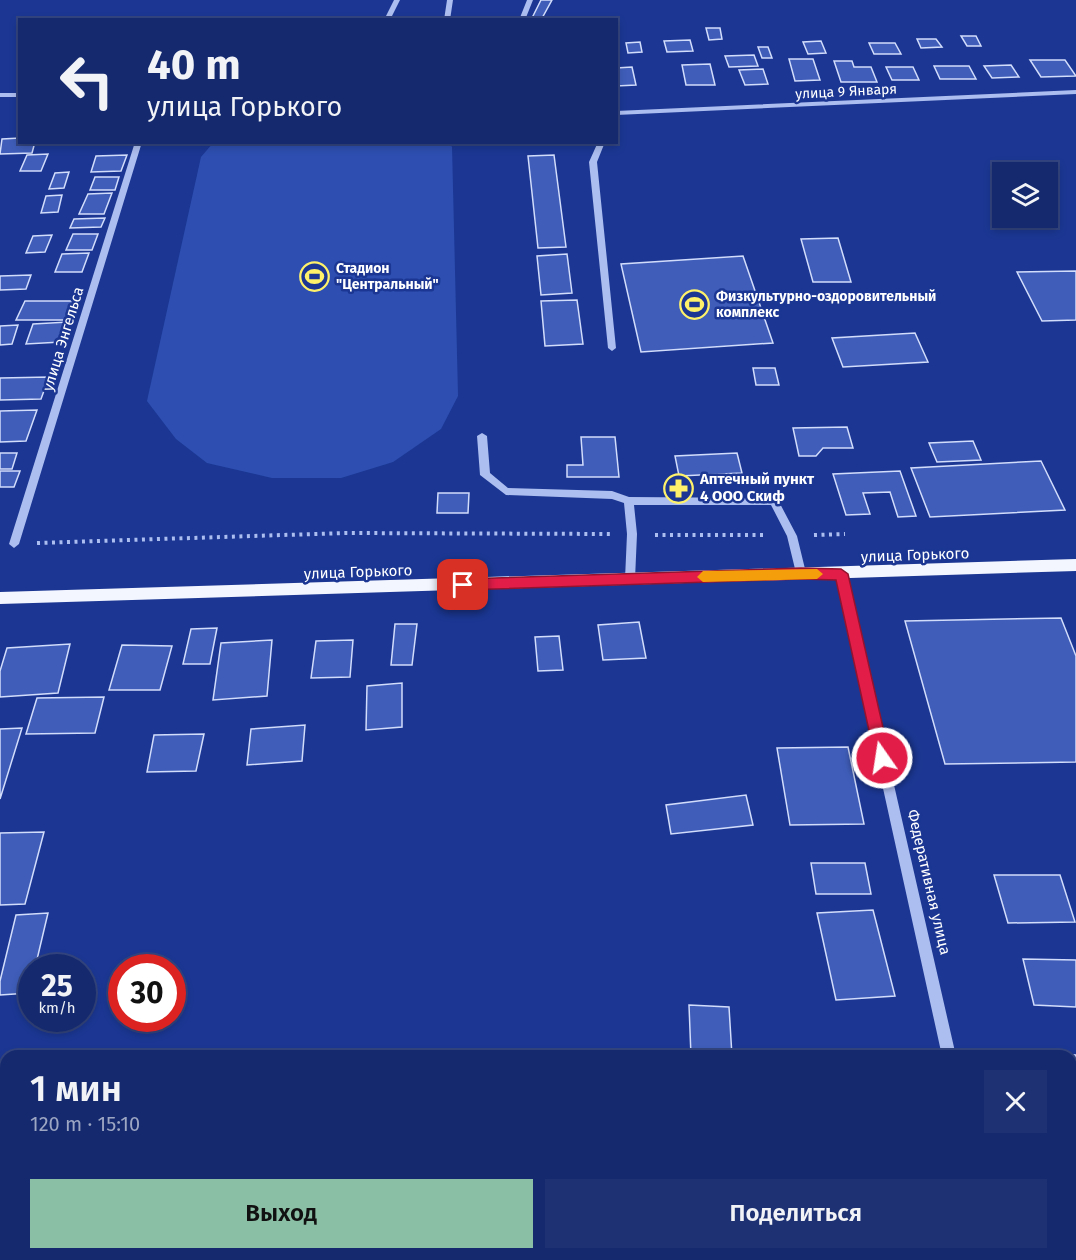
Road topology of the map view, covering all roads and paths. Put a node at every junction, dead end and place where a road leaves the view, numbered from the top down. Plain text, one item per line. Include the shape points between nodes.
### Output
1 (397, 0) edge
2 (450, 0) edge
3 (530, 0) edge
4 (388, 18) edge
5 (447, 18) edge
6 (523, 18) edge
7 (1076, 92) edge
8 (0, 95) edge
9 (18, 95) edge
10 (618, 113) edge
11 (632, 113) junction
12 (618, 120) edge
13 (138, 144) edge
14 (601, 144) edge
15 (612, 348) dead end
16 (482, 435) dead end
17 (629, 501) junction
18 (632, 534) junction
19 (846, 534) dead end
20 (792, 536) junction
21 (14, 544) joint
22 (1076, 565) edge
23 (801, 573) junction
24 (841, 574) junction
25 (630, 579) junction
26 (0, 597) edge
27 (948, 1050) edge

1 - 4 street
2 - 5 street
3 - 6 street
7 - 11 street, улица 9 Января
8 - 9 street
10 - 11 street, улица 9 Января
11 - 12 street
13 - 21 street, улица Энгельса
14 - 15 street via 593,162
16 - 17 street via 485,475 506,491 612,495
17 - 18 street
17 - 20 street via 774,501
18 - 20 path
18 - 21 path via 345,533
18 - 25 street
19 - 20 path
20 - 23 street
22 - 24 main road, улица Горького
23 - 24 main road, улица Горького
23 - 25 main road, улица Горького
24 - 27 street, Федеративная улица
25 - 26 main road, улица Горького

